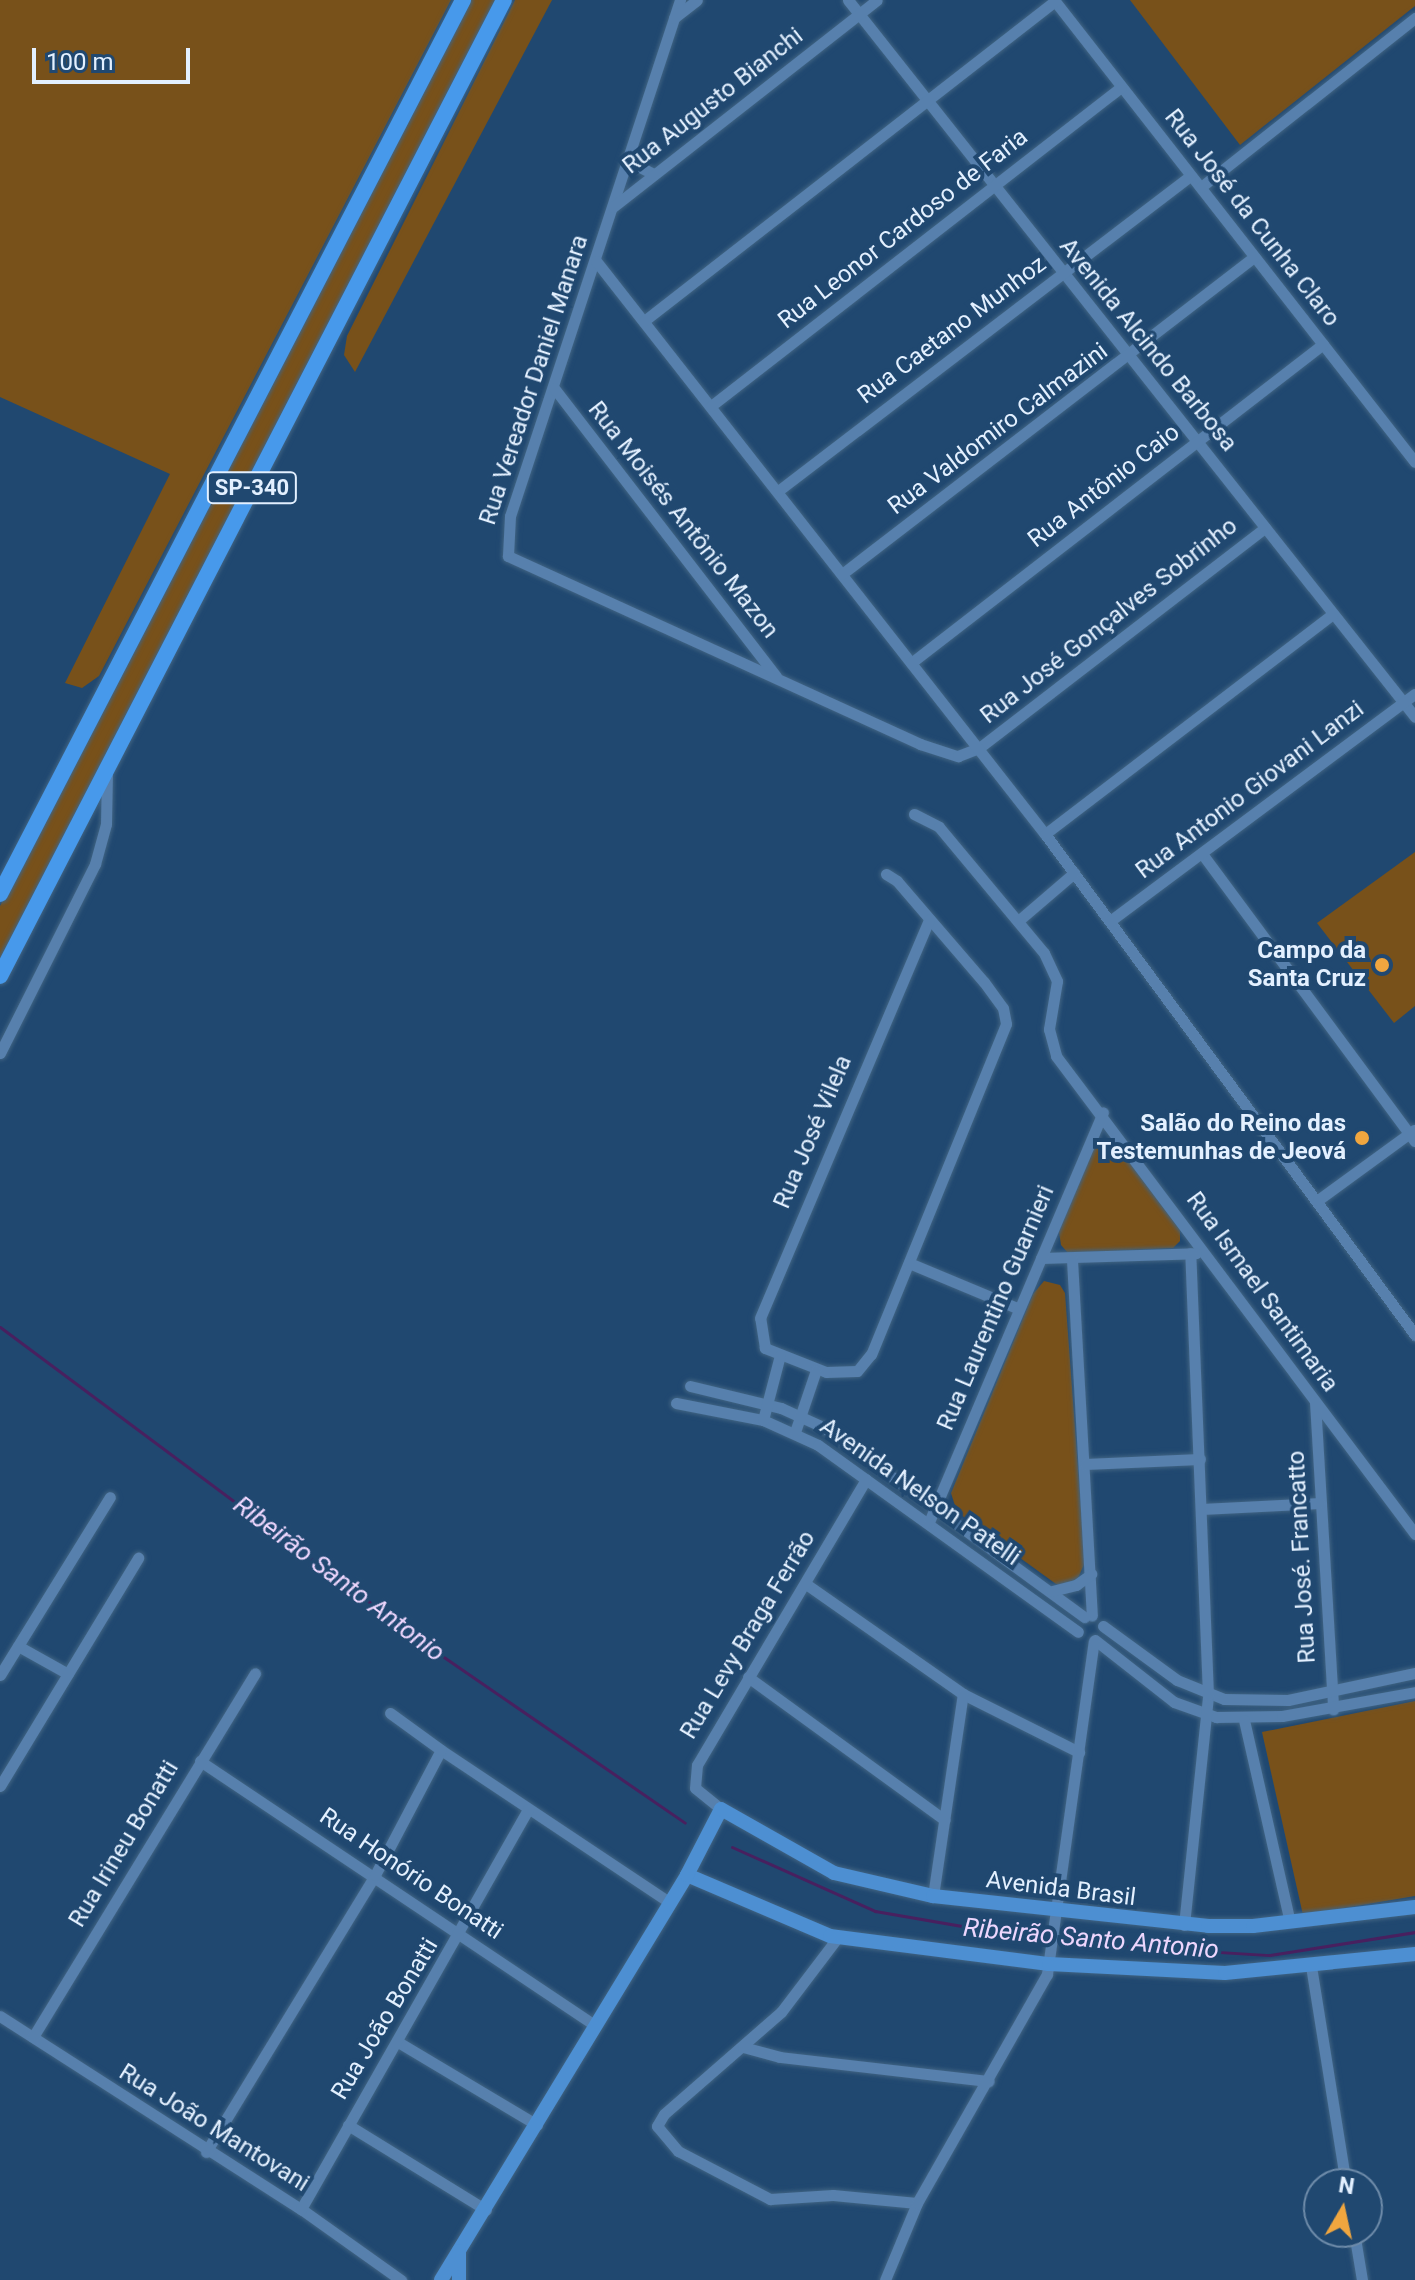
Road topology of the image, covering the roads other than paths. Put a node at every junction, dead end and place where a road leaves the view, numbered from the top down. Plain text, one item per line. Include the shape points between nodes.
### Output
1 (463, 0) edge
2 (504, 0) edge
3 (680, 0) edge
4 (697, 0) edge
5 (848, 0) edge
6 (877, 0) edge
7 (1054, 0) edge
8 (859, 14) junction
9 (1415, 18) edge
10 (674, 19) junction
11 (1121, 87) junction
12 (927, 101) junction
13 (628, 161) junction
14 (654, 174) junction
15 (1190, 176) junction
16 (994, 187) junction
17 (1201, 187) junction
18 (613, 207) junction
19 (1254, 257) junction
20 (596, 261) junction
21 (1062, 274) junction
22 (644, 321) junction
23 (1323, 344) junction
24 (1130, 358) junction
25 (554, 388) junction
26 (711, 406) junction
27 (1196, 442) junction
28 (1415, 462) edge
29 (778, 491) junction
30 (1265, 528) junction
31 (842, 574) junction
32 (1333, 614) junction
33 (911, 663) junction
34 (778, 679) junction
35 (1415, 694) edge
36 (1404, 703) junction
37 (1415, 717) edge
38 (979, 748) junction
39 (107, 768) junction
40 (914, 814) dead end
41 (1045, 834) junction
42 (1203, 855) junction
43 (1074, 873) junction
44 (886, 874) dead end
45 (0, 894) edge
46 (929, 919) junction
47 (1018, 921) junction
48 (1110, 921) junction
49 (0, 976) edge
50 (0, 1053) edge
51 (1103, 1112) junction
52 (1413, 1135) edge
53 (1318, 1200) junction
54 (1204, 1252) junction
55 (1190, 1253) junction
56 (1041, 1258) junction
57 (1072, 1260) junction
58 (909, 1263) junction
59 (1017, 1308) junction
60 (1415, 1335) edge
61 (780, 1355) junction
62 (816, 1370) junction
63 (690, 1386) dead end
64 (1315, 1402) junction
65 (676, 1403) dead end
66 (766, 1404) junction
67 (800, 1414) junction
68 (763, 1420) junction
69 (795, 1432) junction
70 (1200, 1459) junction
71 (1085, 1464) junction
72 (866, 1479) junction
73 (110, 1497) dead end
74 (1320, 1503) junction
75 (937, 1505) junction
76 (1202, 1509) junction
77 (929, 1522) junction
78 (1415, 1534) edge
79 (138, 1558) dead end
80 (1091, 1574) junction
81 (806, 1584) junction
82 (1052, 1591) junction
83 (1088, 1616) junction
84 (1103, 1626) junction
85 (1078, 1632) junction
86 (1094, 1641) junction
87 (18, 1646) junction
88 (1415, 1673) edge
89 (68, 1674) junction
90 (255, 1674) dead end
91 (0, 1675) edge
92 (748, 1677) junction
93 (1332, 1691) junction
94 (1415, 1692) edge
95 (963, 1694) junction
96 (1208, 1695) junction
97 (1333, 1709) junction
98 (390, 1713) dead end
99 (1204, 1715) junction
100 (1244, 1720) junction
101 (441, 1750) junction
102 (1079, 1752) junction
103 (200, 1761) junction
104 (0, 1786) edge
105 (528, 1809) junction
106 (721, 1809) junction
107 (945, 1820) junction
108 (375, 1875) junction
109 (687, 1875) junction
110 (933, 1896) junction
111 (669, 1902) junction
112 (1415, 1907) edge
113 (1059, 1914) junction
114 (1290, 1922) junction
115 (1184, 1925) junction
116 (462, 1933) junction
117 (838, 1937) junction
118 (1415, 1954) edge
119 (1051, 1958) junction
120 (1311, 1966) junction
121 (0, 2016) edge
122 (596, 2026) junction
123 (33, 2037) junction
124 (398, 2042) junction
125 (743, 2047) junction
126 (989, 2081) junction
127 (348, 2125) junction
128 (537, 2125) junction
129 (206, 2152) junction
130 (1343, 2168) edge
131 (917, 2203) junction
132 (301, 2209) junction
133 (486, 2210) junction
134 (1357, 2248) edge
135 (459, 2250) junction
136 (401, 2280) edge
137 (441, 2280) edge
138 (459, 2280) edge
139 (885, 2280) edge
140 (1362, 2280) edge

1 - 45 highway, SP-340
2 - 39 highway, SP-340
3 - 10 street, Rua Vereador Daniel Manara
4 - 10 street
5 - 8 street, Avenida Alcindo Barbosa
6 - 8 street, Rua Augusto Bianchi
7 - 11 street, Rua José da Cunha Claro
7 - 12 street
8 - 12 street, Avenida Alcindo Barbosa
8 - 14 street, Rua Augusto Bianchi
9 - 17 street
10 - 13 street, Rua Vereador Daniel Manara
11 - 15 street, Rua José da Cunha Claro
11 - 16 street, Rua Leonor Cardoso de Faria
12 - 16 street, Avenida Alcindo Barbosa
12 - 22 street
13 - 14 street
13 - 18 street, Rua Vereador Daniel Manara
14 - 18 street, Rua Augusto Bianchi
15 - 17 street, Rua José da Cunha Claro
15 - 21 street, Rua Caetano Munhoz
16 - 21 street, Avenida Alcindo Barbosa
16 - 26 street, Rua Leonor Cardoso de Faria
17 - 19 street, Rua José da Cunha Claro
18 - 20 street, Rua Vereador Daniel Manara
19 - 23 street, Rua José da Cunha Claro
19 - 24 street, Rua Valdomiro Calmazini
20 - 22 street
20 - 25 street, Rua Vereador Daniel Manara
21 - 24 street, Avenida Alcindo Barbosa
21 - 29 street, Rua Caetano Munhoz
22 - 26 street
23 - 27 street, Rua Antônio Caio
23 - 28 street, Rua José da Cunha Claro
24 - 27 street, Avenida Alcindo Barbosa
24 - 31 street, Rua Valdomiro Calmazini
25 - 34 street, Rua Moisés Antônio Mazon
25 - 34 street, Rua Vereador Daniel Manara via 510,516 508,556
26 - 29 street
27 - 30 street, Avenida Alcindo Barbosa
27 - 33 street, Rua Antônio Caio
29 - 31 street
30 - 32 street, Avenida Alcindo Barbosa
30 - 38 street, Rua José Gonçalves Sobrinho
31 - 33 street
32 - 36 street, Avenida Alcindo Barbosa
32 - 41 street
33 - 38 street
34 - 38 street, Rua Vereador Daniel Manara via 934,750 958,756
35 - 36 street, Rua Antonio Giovani Lanzi
36 - 37 street, Avenida Alcindo Barbosa
36 - 42 street, Rua Antonio Giovani Lanzi
38 - 41 street
39 - 49 highway, SP-340
39 - 50 street via 106,824 95,864
40 - 47 street via 939,827
41 - 43 street
42 - 48 street, Rua Antonio Giovani Lanzi
42 - 52 street
43 - 47 street
43 - 48 street
44 - 46 street
46 - 58 street via 999,1001 1005,1031
46 - 61 street, Rua José Vilela via 765,1299 761,1343
47 - 51 street, Rua Ismael Santimaria via 1056,975 1049,1036 1069,1074
48 - 53 street
51 - 54 street, Rua Ismael Santimaria
51 - 56 street, Rua Laurentino Guarnieri
52 - 53 street
53 - 60 street
54 - 55 street
54 - 64 street, Rua Ismael Santimaria
55 - 57 street
55 - 70 street
56 - 57 street
56 - 59 street, Rua Laurentino Guarnieri
57 - 71 street
58 - 59 street
58 - 62 street via 862,1367 843,1374
59 - 75 street, Rua Laurentino Guarnieri
61 - 62 street
61 - 66 street
62 - 67 street
63 - 66 street, Avenida Nelson Patelli
64 - 74 street, Rua José. Francatto
64 - 78 street, Rua Ismael Santimaria
65 - 68 street, Avenida Nelson Patelli
66 - 67 street, Avenida Nelson Patelli
66 - 68 street
67 - 69 street
67 - 75 street, Avenida Nelson Patelli
68 - 69 street, Avenida Nelson Patelli
69 - 72 street, Avenida Nelson Patelli
70 - 71 street
70 - 76 street
71 - 80 street
72 - 77 street, Avenida Nelson Patelli
72 - 81 street, Rua Levy Braga Ferrão
73 - 87 street
74 - 76 street
74 - 93 street, Rua José. Francatto
75 - 77 street, Rua Laurentino Guarnieri
75 - 82 street, Avenida Nelson Patelli
76 - 96 street
77 - 85 street, Avenida Nelson Patelli
79 - 89 street
80 - 82 street
80 - 83 street
81 - 92 street, Rua Levy Braga Ferrão
81 - 95 street
82 - 83 street, Avenida Nelson Patelli
83 - 84 street, Avenida Nelson Patelli
83 - 85 street
84 - 86 street
84 - 96 street via 1160,1670
85 - 86 street, Avenida Nelson Patelli
86 - 99 street via 1174,1702
86 - 102 street
87 - 89 street
87 - 91 street
88 - 93 street
89 - 104 street
90 - 103 street, Rua Irineu Bonatti
92 - 106 street, Rua Levy Braga Ferrão via 694,1774 695,1788
92 - 107 street
93 - 96 street via 1269,1702
93 - 97 street, Rua José. Francatto
94 - 97 street
95 - 102 street
95 - 107 street
96 - 99 street
97 - 100 street
98 - 101 street
99 - 100 street
99 - 115 street
100 - 114 street
101 - 105 street
101 - 108 street
102 - 113 street
103 - 108 street, Rua Honório Bonatti
103 - 123 street, Rua Irineu Bonatti
105 - 111 street
105 - 116 street, Rua João Bonatti
106 - 109 main road
106 - 110 main road, Avenida Brasil via 834,1873
107 - 110 street
108 - 116 street, Rua Honório Bonatti
108 - 129 street
109 - 111 main road
109 - 117 main road
110 - 113 main road, Avenida Brasil
111 - 122 main road
112 - 114 main road, Avenida Brasil
113 - 115 main road, Avenida Brasil
113 - 119 street
114 - 115 main road, Avenida Brasil
116 - 122 street, Rua Honório Bonatti
116 - 124 street, Rua João Bonatti
117 - 119 main road
117 - 125 street via 795,1996
118 - 120 main road
119 - 120 main road via 1190,1973
119 - 126 street
120 - 130 street
121 - 123 street, Rua João Mantovani
122 - 128 main road
123 - 129 street, Rua João Mantovani
124 - 127 street, Rua João Bonatti
124 - 128 street
125 - 126 street via 780,2057
125 - 131 street via 664,2114 657,2126 662,2137 678,2151 770,2199 833,2195
126 - 131 street
127 - 132 street, Rua João Bonatti
127 - 133 street
128 - 133 main road
129 - 132 street, Rua João Mantovani
131 - 139 street
132 - 136 street, Rua João Mantovani
133 - 135 main road
134 - 140 street
135 - 137 main road
135 - 138 main road

